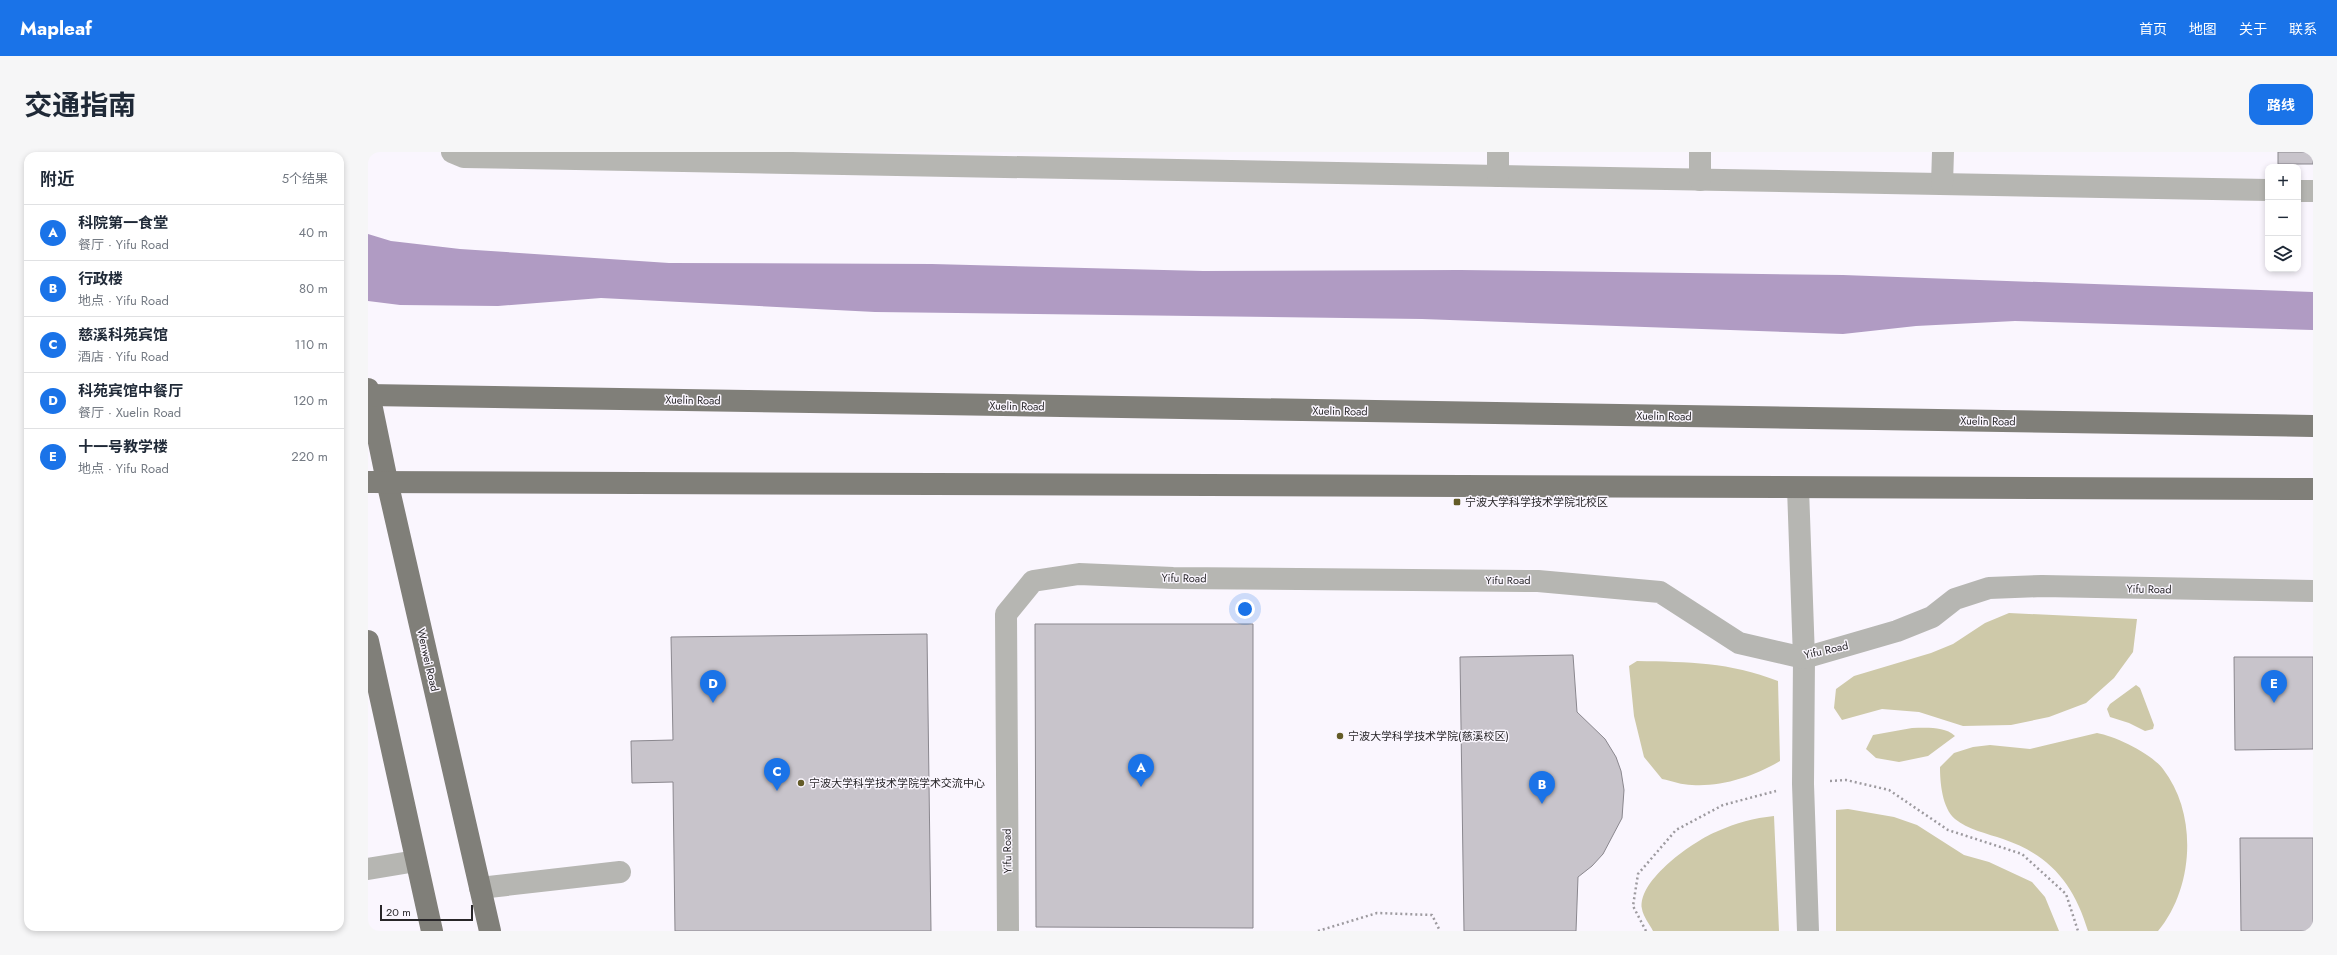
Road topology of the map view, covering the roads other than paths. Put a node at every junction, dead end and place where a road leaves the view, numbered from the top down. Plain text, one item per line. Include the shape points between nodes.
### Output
1 (452, 152) edge
2 (1498, 152) edge
3 (1700, 152) edge
4 (1943, 152) edge
5 (634, 156) edge
6 (1029, 160) edge
7 (1498, 176) junction
8 (1700, 180) junction
9 (1942, 184) junction
10 (2265, 190) edge
11 (2301, 191) edge
12 (2313, 191) edge
13 (368, 393) edge
14 (2313, 426) edge
15 (377, 481) edge
16 (1798, 488) junction
17 (2313, 489) edge
18 (2313, 591) edge
19 (368, 641) edge
20 (1804, 658) junction
21 (416, 862) junction
22 (368, 869) edge
23 (620, 872) dead end
24 (480, 888) junction
25 (432, 931) edge
26 (490, 931) edge
27 (1008, 931) edge
28 (1808, 931) edge

1 - 5 street via 464,157
2 - 7 street
3 - 8 street
4 - 9 street
5 - 6 street
6 - 7 street
7 - 8 street
8 - 9 street
9 - 10 street
11 - 12 street
13 - 14 main road, Xuelin Road
13 - 15 main road, Wenwei Road
15 - 16 main road
15 - 24 main road, Wenwei Road
16 - 17 main road
16 - 20 street
18 - 20 street, Yifu Road via 2042,586 1989,588 1955,599 1932,617 1897,631
19 - 21 main road
20 - 27 street, Yifu Road via 1739,643 1660,592 1538,581 1173,578 1079,574 1033,581 1006,614
20 - 28 street via 1803,784
21 - 22 street
21 - 25 main road
23 - 24 street
24 - 26 main road, Wenwei Road

